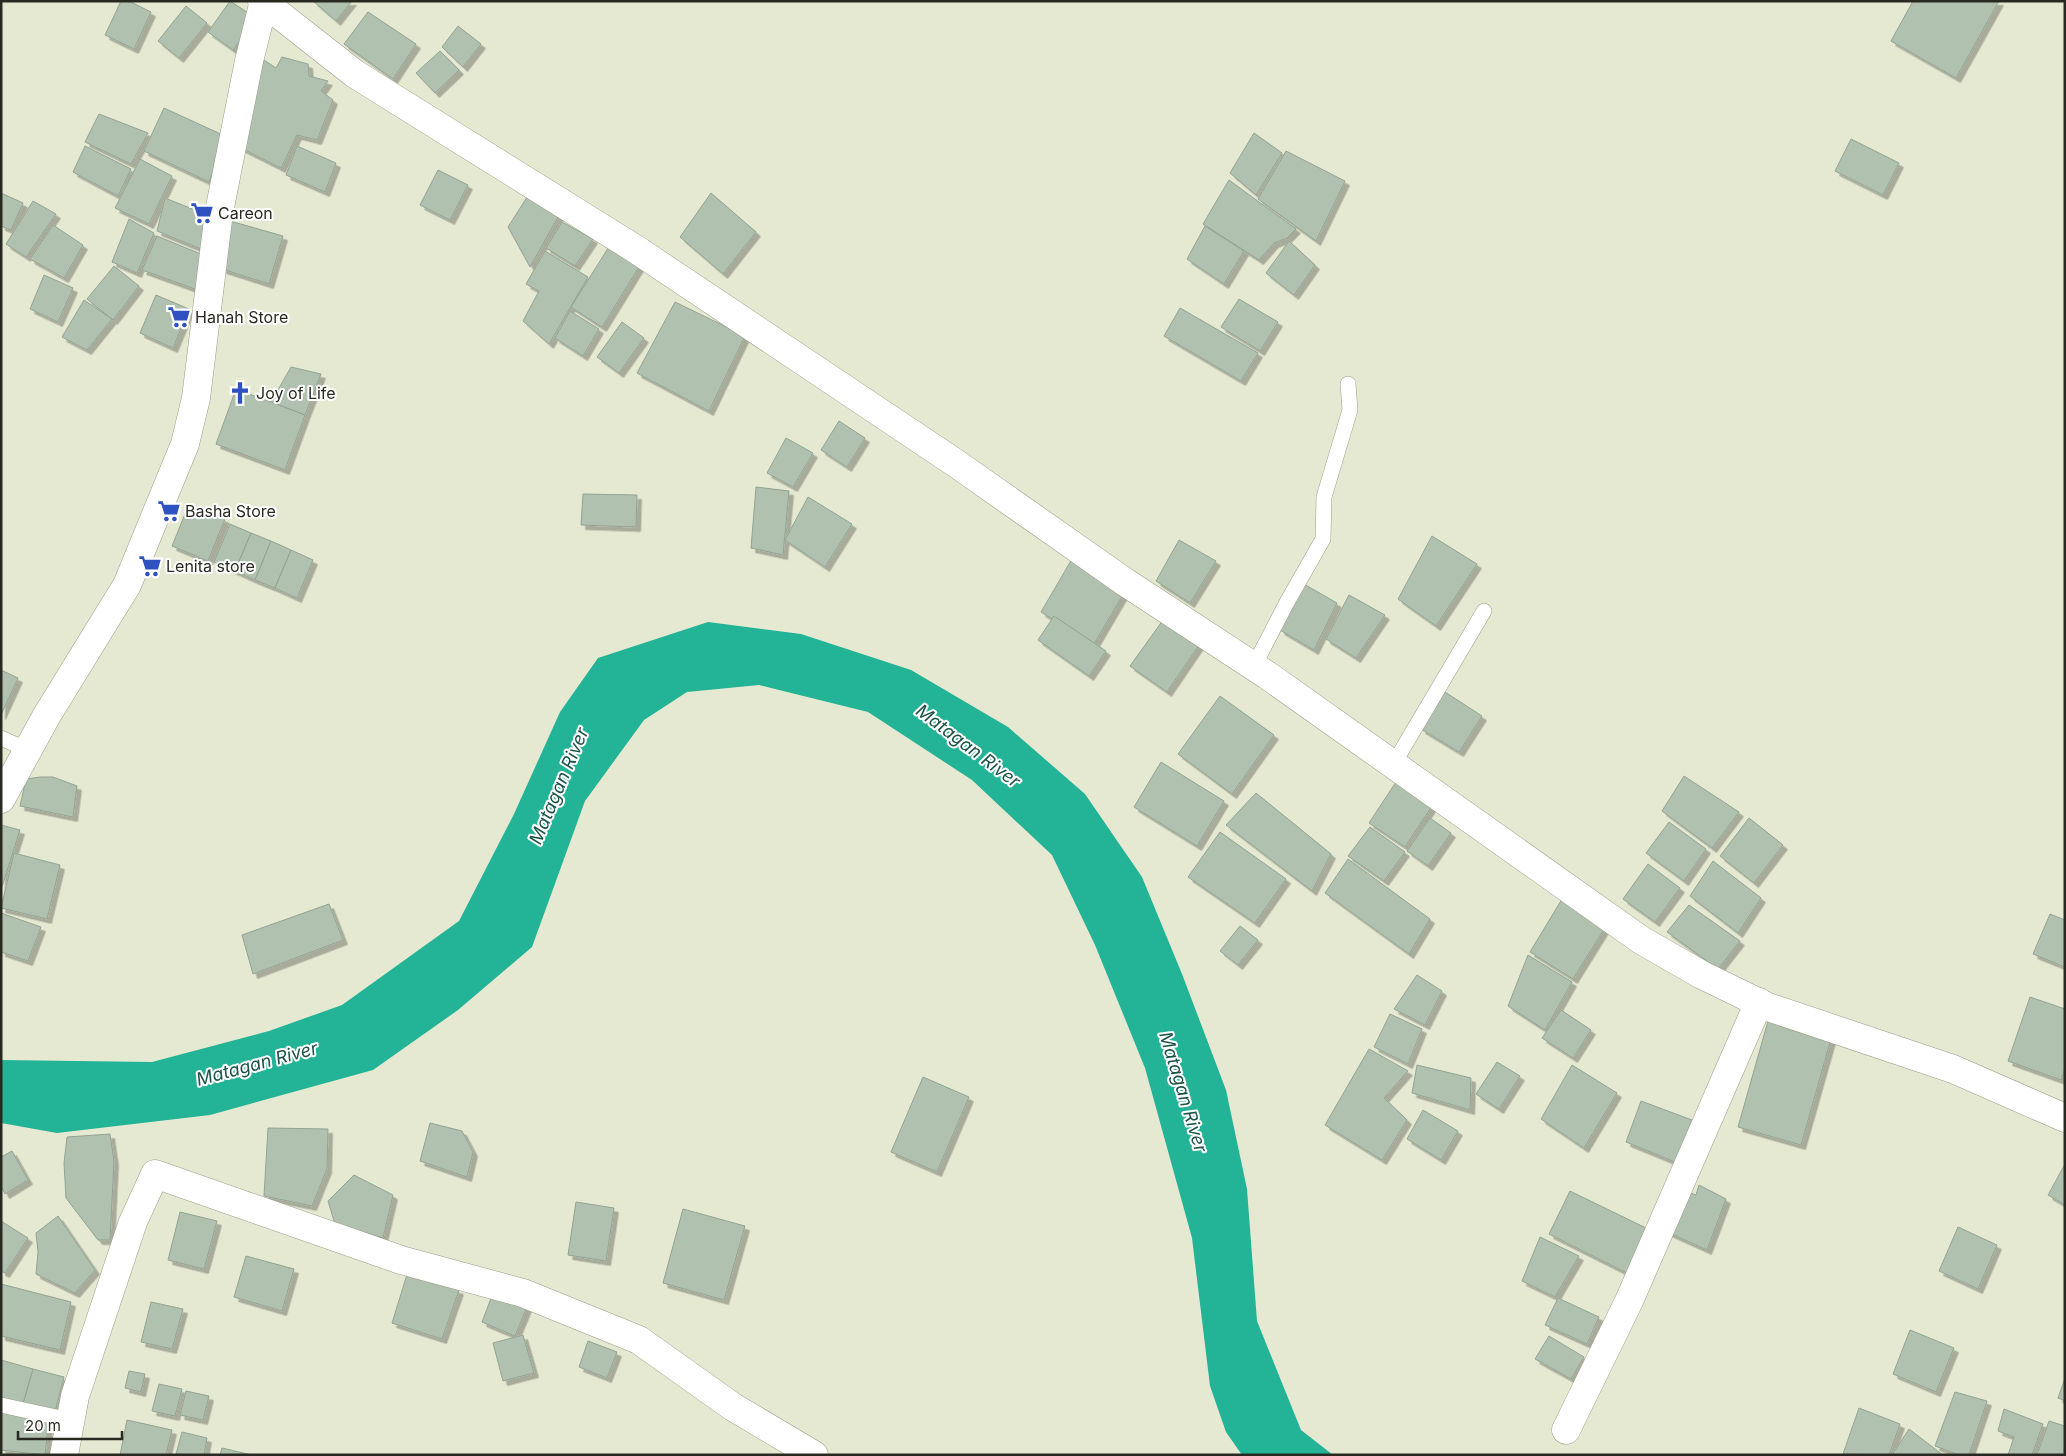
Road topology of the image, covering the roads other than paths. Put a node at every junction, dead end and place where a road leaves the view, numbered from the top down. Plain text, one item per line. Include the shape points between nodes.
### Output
1 (263, 2) edge
2 (1348, 384) dead end
3 (1484, 611) dead end
4 (1254, 666) junction
5 (1, 738) edge
6 (28, 750) junction
7 (1393, 765) junction
8 (1, 799) edge
9 (1759, 1002) junction
10 (2065, 1118) edge
11 (1, 1405) edge
12 (70, 1420) junction
13 (1566, 1430) dead end
14 (64, 1455) edge
15 (814, 1455) edge

1 - 4 street via 355,74 646,256
1 - 6 street via 219,212 196,398 185,444 127,585
2 - 4 lane via 1350,410 1324,498 1322,539
3 - 7 lane
4 - 7 street
5 - 6 lane
6 - 8 street
7 - 9 street via 1641,940 1702,975
9 - 10 street via 1953,1069
9 - 13 street via 1629,1301
11 - 12 lane
12 - 14 street
12 - 15 street via 115,1274 133,1222 155,1174 401,1260 523,1293 639,1340 733,1408

